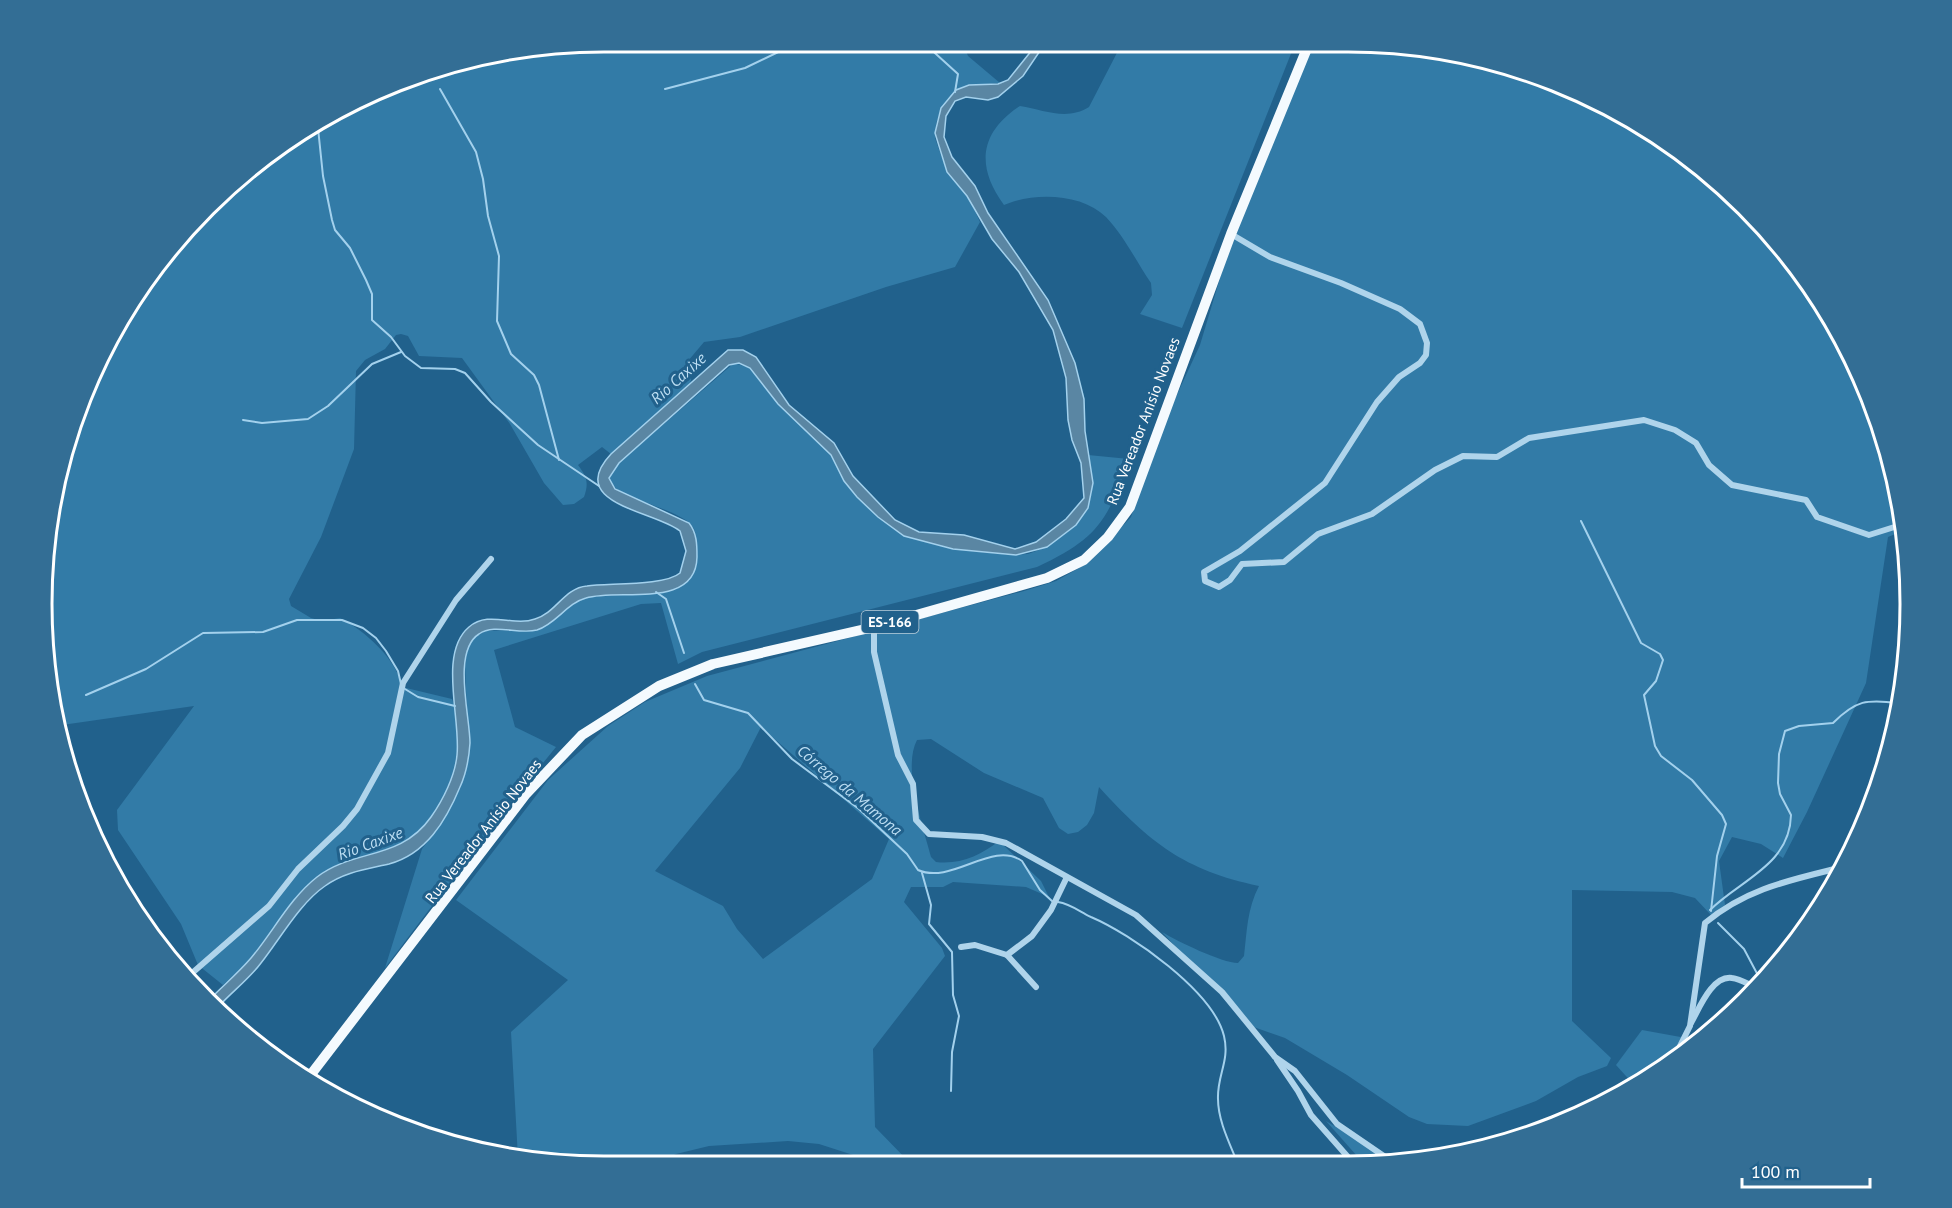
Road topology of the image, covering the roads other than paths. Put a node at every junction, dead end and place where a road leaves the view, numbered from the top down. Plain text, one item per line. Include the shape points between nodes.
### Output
1 (1306, 52) edge
2 (1230, 234) junction
3 (1894, 527) edge
4 (491, 559) dead end
5 (874, 627) junction
6 (1831, 870) edge
7 (1066, 879) junction
8 (961, 947) dead end
9 (1007, 955) junction
10 (193, 972) edge
11 (1747, 984) edge
12 (1036, 987) dead end
13 (1690, 1026) junction
14 (1681, 1044) edge
15 (1275, 1057) junction
16 (313, 1072) edge
17 (1381, 1154) edge
18 (1347, 1156) edge

1 - 2 main road, Rua Vereador Anísio Novaes / ES-166
2 - 3 street via 1270,258 1400,309 1420,324 1427,343 1426,355 1377,402 1325,483 1240,551 1204,572 1205,581 1219,587 1242,564 1284,562 1317,534 1372,514 1435,470 1463,456 1497,457 1529,438 1644,420 1675,430 1696,443 1709,465 1732,485 1806,500 1816,517 1869,535
2 - 5 main road, Rua Vereador Anísio Novaes / ES-166 via 1130,507 1108,537 1084,560 1047,578
4 - 10 street via 456,600 404,683 388,753 357,809 297,869 269,906
5 - 7 street via 874,652 887,714 898,755 913,784 916,820 928,834 982,837 1006,843
5 - 16 main road, Rua Vereador Anísio Novaes / ES-166 via 713,664 660,686 582,735 526,794
6 - 13 street via 1751,892 1723,907 1705,923
7 - 9 street via 1032,936
7 - 15 street via 1102,894 1136,915 1222,992
8 - 9 street via 975,945
9 - 12 street
11 - 13 street via 1732,978 1717,982
13 - 14 street
15 - 17 street via 1294,1071 1337,1124
15 - 18 street via 1311,1115

